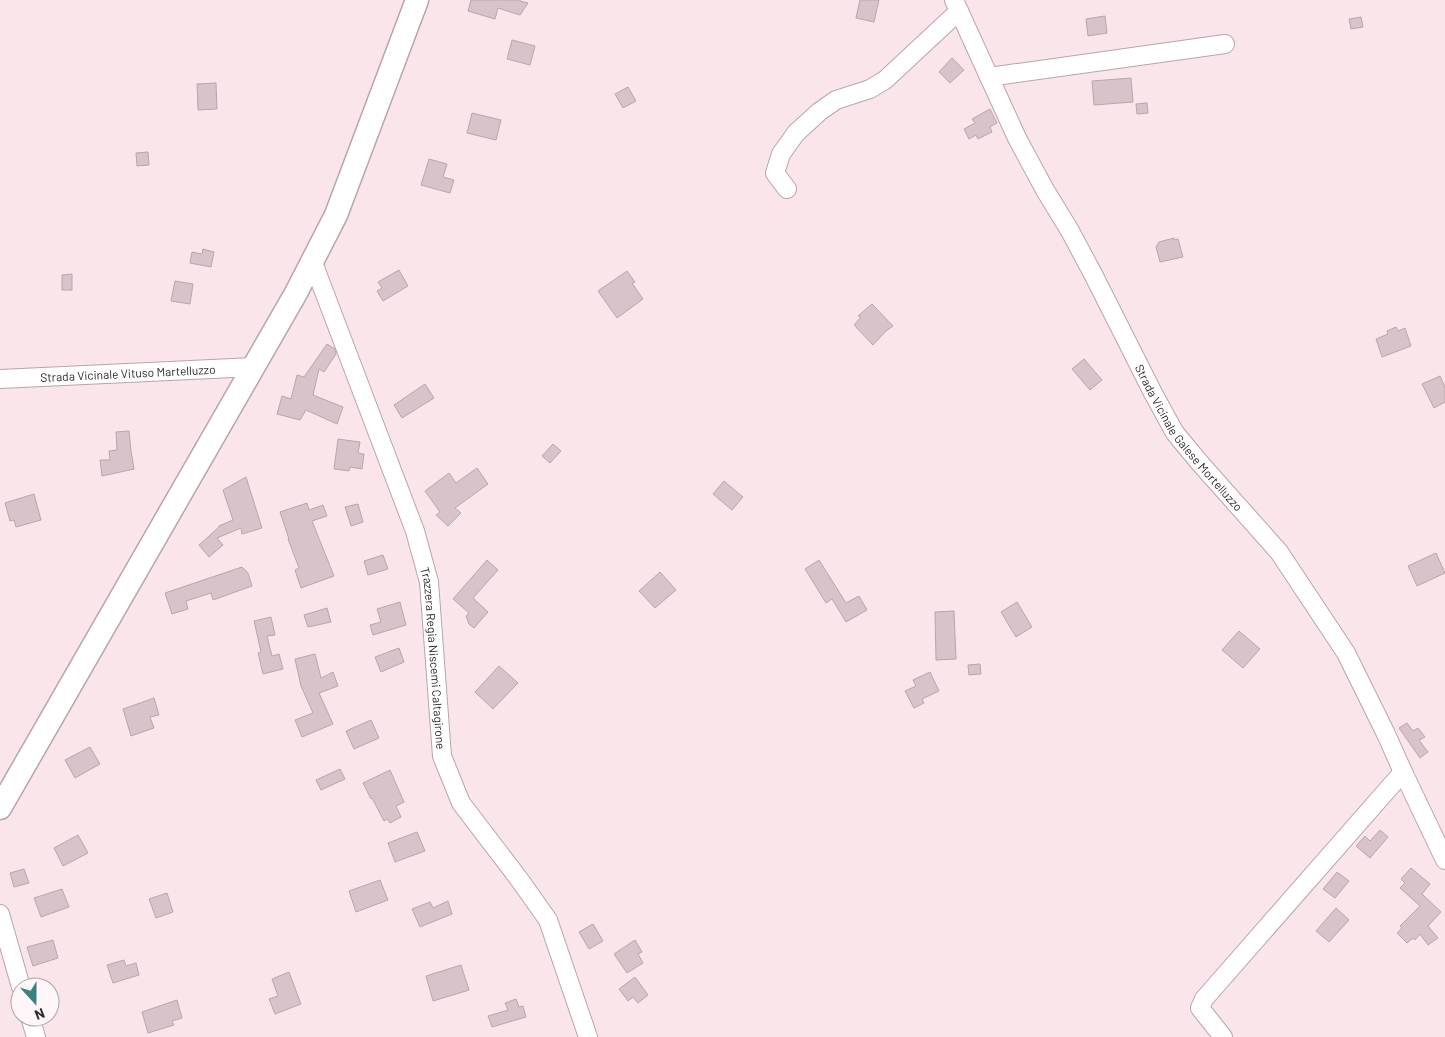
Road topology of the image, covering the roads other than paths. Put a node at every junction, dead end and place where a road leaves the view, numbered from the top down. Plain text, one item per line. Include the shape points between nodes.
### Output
1 (417, 0) edge
2 (956, 5) edge
3 (1225, 44) dead end
4 (989, 77) junction
5 (787, 189) dead end
6 (312, 260) junction
7 (254, 367) junction
8 (0, 379) edge
9 (1403, 772) junction
10 (0, 808) edge
11 (1445, 860) edge
12 (0, 914) edge
13 (18, 977) edge
14 (588, 1037) edge
15 (1223, 1037) edge

1 - 6 main road via 336,216
2 - 4 street, Strada Vicinale Galese Mortelluzzo
2 - 5 street via 885,80 870,89 836,100 796,133 781,154 775,173
3 - 4 street
4 - 9 street, Strada Vicinale Galese Mortelluzzo via 1017,138 1094,276 1175,433 1279,552 1317,608 1346,653
6 - 7 main road
6 - 14 street, Trazzera Regia Niscemi Caltagirone via 415,531 429,582 442,756 461,803 548,920
7 - 8 street, Strada Vicinale Vituso Martelluzzo
7 - 10 main road
9 - 11 street, Strada Vicinale Galese Mortelluzzo
9 - 15 street via 1204,999 1200,1008
12 - 13 street

